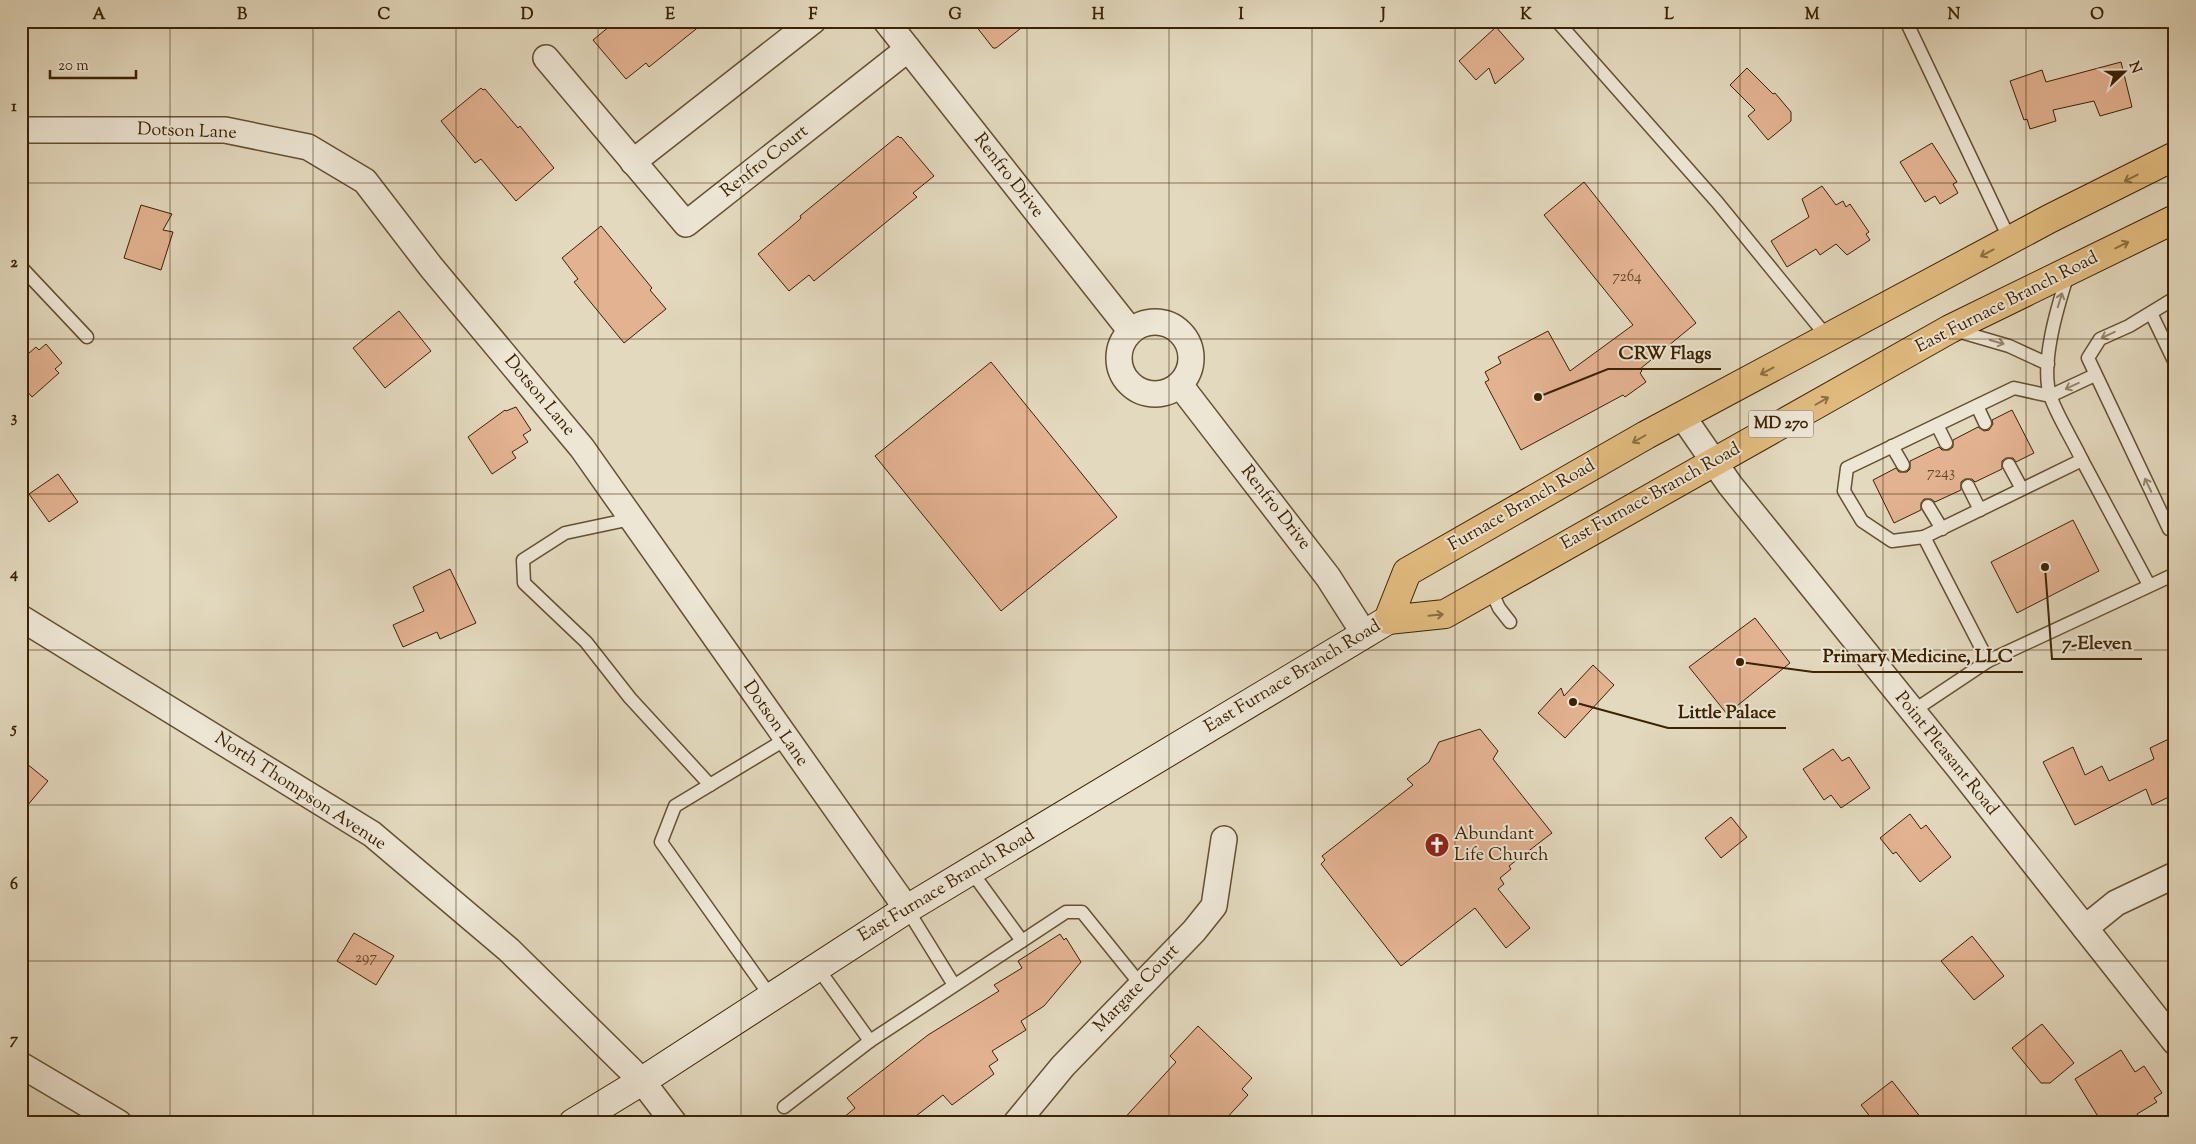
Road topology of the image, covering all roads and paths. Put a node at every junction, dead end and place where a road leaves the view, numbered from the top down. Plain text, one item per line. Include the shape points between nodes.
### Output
1 (813, 21) edge
2 (886, 21) edge
3 (1557, 21) edge
4 (1906, 21) edge
5 (908, 49) junction
6 (546, 58) dead end
7 (21, 130) edge
8 (2175, 156) edge
9 (633, 162) junction
10 (2175, 219) edge
11 (2010, 240) junction
12 (21, 267) edge
13 (2068, 271) junction
14 (2175, 298) edge
15 (2151, 313) junction
16 (1950, 329) junction
17 (1130, 330) junction
18 (87, 337) dead end
19 (1828, 338) junction
20 (2175, 363) edge
21 (2048, 364) junction
22 (2095, 375) junction
23 (1180, 385) junction
24 (2050, 396) junction
25 (1977, 406) junction
26 (1683, 417) junction
27 (1985, 423) dead end
28 (1937, 425) junction
29 (1946, 443) dead end
30 (1892, 446) junction
31 (2082, 460) junction
32 (1714, 462) junction
33 (1903, 465) dead end
34 (2009, 466) dead end
35 (1968, 486) dead end
36 (2022, 489) junction
37 (1928, 506) dead end
38 (1980, 510) junction
39 (631, 519) junction
40 (1942, 528) junction
41 (2175, 530) edge
42 (1924, 537) junction
43 (2175, 574) edge
44 (2149, 585) junction
45 (1490, 588) junction
46 (21, 618) edge
47 (1388, 620) junction
48 (1510, 622) dead end
49 (1365, 634) junction
50 (1988, 661) junction
51 (1912, 711) junction
52 (786, 739) junction
53 (710, 785) junction
54 (1224, 839) dead end
55 (971, 871) junction
56 (2175, 875) edge
57 (907, 909) junction
58 (2084, 928) junction
59 (1022, 940) junction
60 (817, 967) junction
61 (954, 985) junction
62 (1141, 985) junction
63 (771, 997) junction
64 (870, 1041) junction
65 (2175, 1042) edge
66 (21, 1065) edge
67 (642, 1081) junction
68 (784, 1107) dead end
69 (119, 1123) edge
70 (573, 1123) edge
71 (674, 1123) edge
72 (1016, 1123) edge

1 - 9 street
2 - 5 street, Renfro Drive
3 - 19 lane via 1717,202
4 - 11 lane
5 - 9 street, Renfro Court via 686,224
5 - 17 street, Renfro Drive
6 - 9 street, Renfro Court
7 - 39 street, Dotson Lane via 225,130 308,147 365,181 431,267 582,448
8 -> 11 main road, MD 270
13 -> 10 main road, East Furnace Branch Road / MD 270
11 -> 19 main road, MD 270
12 - 18 lane
13 - 16 main road, East Furnace Branch Road / MD 270
21 -> 13 lane via 2053,320
14 - 15 lane
15 - 20 lane
15 -> 22 lane via 2100,339 2088,358
16 -> 21 lane via 2009,346
32 -> 16 main road, East Furnace Branch Road / MD 270
17 - 23 street via 1150,321 1173,325 1188,342 1191,365
17 - 23 street via 1118,350 1121,373 1137,390 1159,394
19 -> 26 main road, MD 270
21 - 24 lane
22 -> 24 lane
41 -> 22 lane via 2169,529
23 - 49 street, Renfro Drive via 1328,577
24 - 25 lane via 2014,388
24 - 31 lane
25 - 27 lane
25 - 28 lane
26 - 32 street, Point Pleasant Road
26 -> 47 main road, Furnace Branch Road / MD 270 via 1407,572
28 - 29 lane
28 - 30 lane
30 - 33 lane
30 - 42 lane via 1847,468 1844,491 1862,521 1892,541
31 - 36 lane
31 - 44 lane
32 - 45 main road, East Furnace Branch Road / MD 270
32 - 51 street, Point Pleasant Road
34 - 36 lane
35 - 38 lane
36 - 38 lane
37 - 40 lane
38 - 40 lane
39 - 52 street, Dotson Lane
39 - 53 lane via 564,533 523,560 524,583 586,642 630,698
40 - 42 lane
42 - 50 lane
43 - 44 lane
44 - 50 lane
47 -> 45 main road, East Furnace Branch Road / MD 270 via 1445,614
45 - 48 lane
46 - 67 street, North Thompson Avenue via 372,834 508,950
47 - 49 main road, East Furnace Branch Road / MD 270
49 - 55 main road, East Furnace Branch Road / MD 270
50 - 51 lane
51 - 58 street, Point Pleasant Road
52 - 53 lane
52 - 57 street, Dotson Lane
53 - 63 lane via 675,806 661,842
54 - 62 street, Margate Court via 1214,906
55 - 57 main road, East Furnace Branch Road / MD 270
55 - 59 lane
56 - 58 street via 2116,903
57 - 60 main road, East Furnace Branch Road / MD 270
57 - 61 lane
58 - 65 street, Point Pleasant Road
59 - 61 lane
59 - 62 lane via 1066,912 1082,912
60 - 63 main road, East Furnace Branch Road / MD 270
60 - 64 lane
61 - 64 lane
62 - 72 street, Margate Court via 1063,1066
63 - 67 main road, East Furnace Branch Road / MD 270
64 - 68 lane
66 - 69 street
67 - 70 main road, East Furnace Branch Road / MD 270
67 - 71 street, North Thompson Avenue

